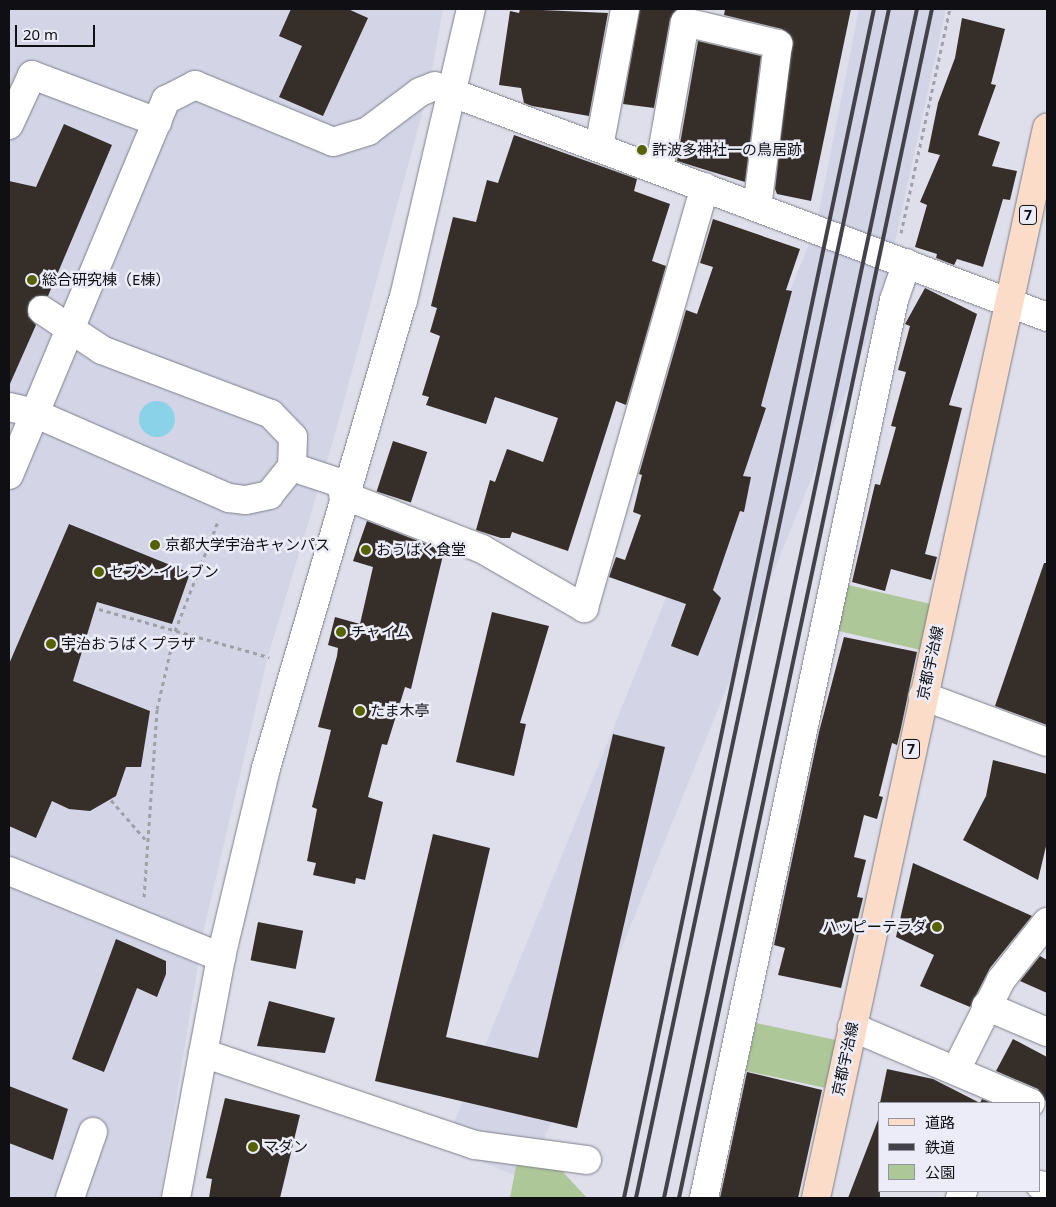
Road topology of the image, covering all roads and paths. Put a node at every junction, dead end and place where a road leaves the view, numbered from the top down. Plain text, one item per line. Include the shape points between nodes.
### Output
1 (471, 9) edge
2 (625, 9) edge
3 (950, 9) edge
4 (444, 90) junction
5 (157, 122) junction
6 (9, 125) edge
7 (1047, 128) edge
8 (599, 147) junction
9 (659, 170) junction
10 (705, 187) junction
11 (757, 207) junction
12 (901, 261) junction
13 (1009, 301) junction
14 (42, 310) dead end
15 (1047, 317) edge
16 (73, 329) junction
17 (22, 410) edge
18 (292, 467) junction
19 (9, 476) edge
20 (344, 490) junction
21 (228, 498) junction
22 (99, 609) dead end
23 (175, 631) junction
24 (268, 656) dead end
25 (923, 696) junction
26 (1047, 742) edge
27 (111, 800) dead end
28 (146, 839) junction
29 (9, 870) edge
30 (1047, 922) edge
31 (144, 927) junction
32 (221, 957) junction
33 (986, 1006) junction
34 (852, 1027) junction
35 (1047, 1032) edge
36 (203, 1053) junction
37 (956, 1070) junction
38 (1029, 1102) edge
39 (93, 1132) dead end
40 (587, 1160) dead end
41 (70, 1198) edge
42 (176, 1198) edge
43 (704, 1198) edge
44 (816, 1198) edge

1 - 4 street
2 - 8 street
3 - 12 path
4 - 5 street via 420,92 368,132 333,142 195,85 166,100
4 - 8 street
4 - 20 street via 403,301
5 - 6 street via 32,75
5 - 16 street
7 - 13 main road, 京都宇治線 / 7
8 - 9 street
9 - 10 street
9 - 11 street via 685,22 778,44
10 - 11 street
10 - 20 street via 584,608 482,549
11 - 12 street
12 - 13 street
12 - 43 street
13 - 15 street
13 - 25 main road, 京都宇治線 / 7
14 - 16 street
16 - 17 street
16 - 18 street via 102,350 271,414 293,437
17 - 19 street
17 - 21 street
18 - 20 street
18 - 21 street via 268,495 246,500
20 - 32 street via 266,768
21 - 23 path
22 - 23 path
23 - 24 path
23 - 28 path via 157,709
25 - 26 street
25 - 34 main road, 京都宇治線 / 7
27 - 28 path
28 - 31 path
29 - 31 street
30 - 33 street
31 - 32 street
32 - 36 street
33 - 35 street
33 - 37 street
34 - 37 street
34 - 44 main road, 京都宇治線 / 7
36 - 40 street via 475,1145
36 - 42 street
37 - 38 street
39 - 41 street

